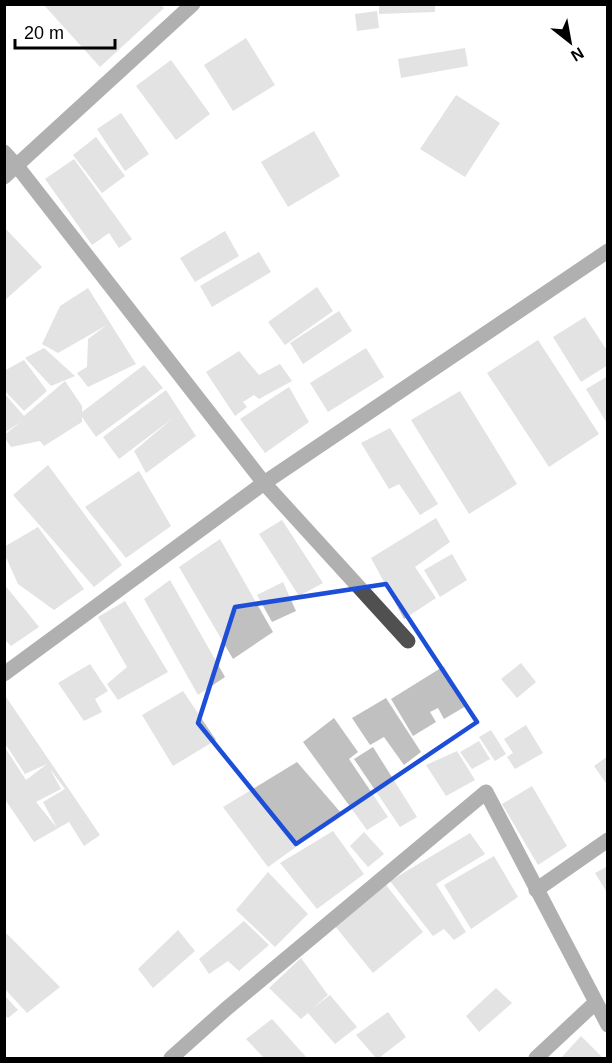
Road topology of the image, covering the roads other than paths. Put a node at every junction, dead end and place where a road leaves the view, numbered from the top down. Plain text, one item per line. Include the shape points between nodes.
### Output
1 (193, 4) edge
2 (4, 152) edge
3 (17, 166) junction
4 (4, 177) edge
5 (608, 251) edge
6 (264, 483) junction
7 (408, 641) dead end
8 (4, 674) edge
9 (608, 840) edge
10 (536, 890) junction
11 (595, 1003) junction
12 (608, 1025) edge
13 (171, 1059) edge
14 (536, 1059) edge

1 - 3 street
2 - 3 street
3 - 4 street
3 - 6 street
5 - 6 street
6 - 7 street
6 - 8 street
9 - 10 street
10 - 11 street
10 - 13 street via 486,792
11 - 12 street
11 - 14 street

